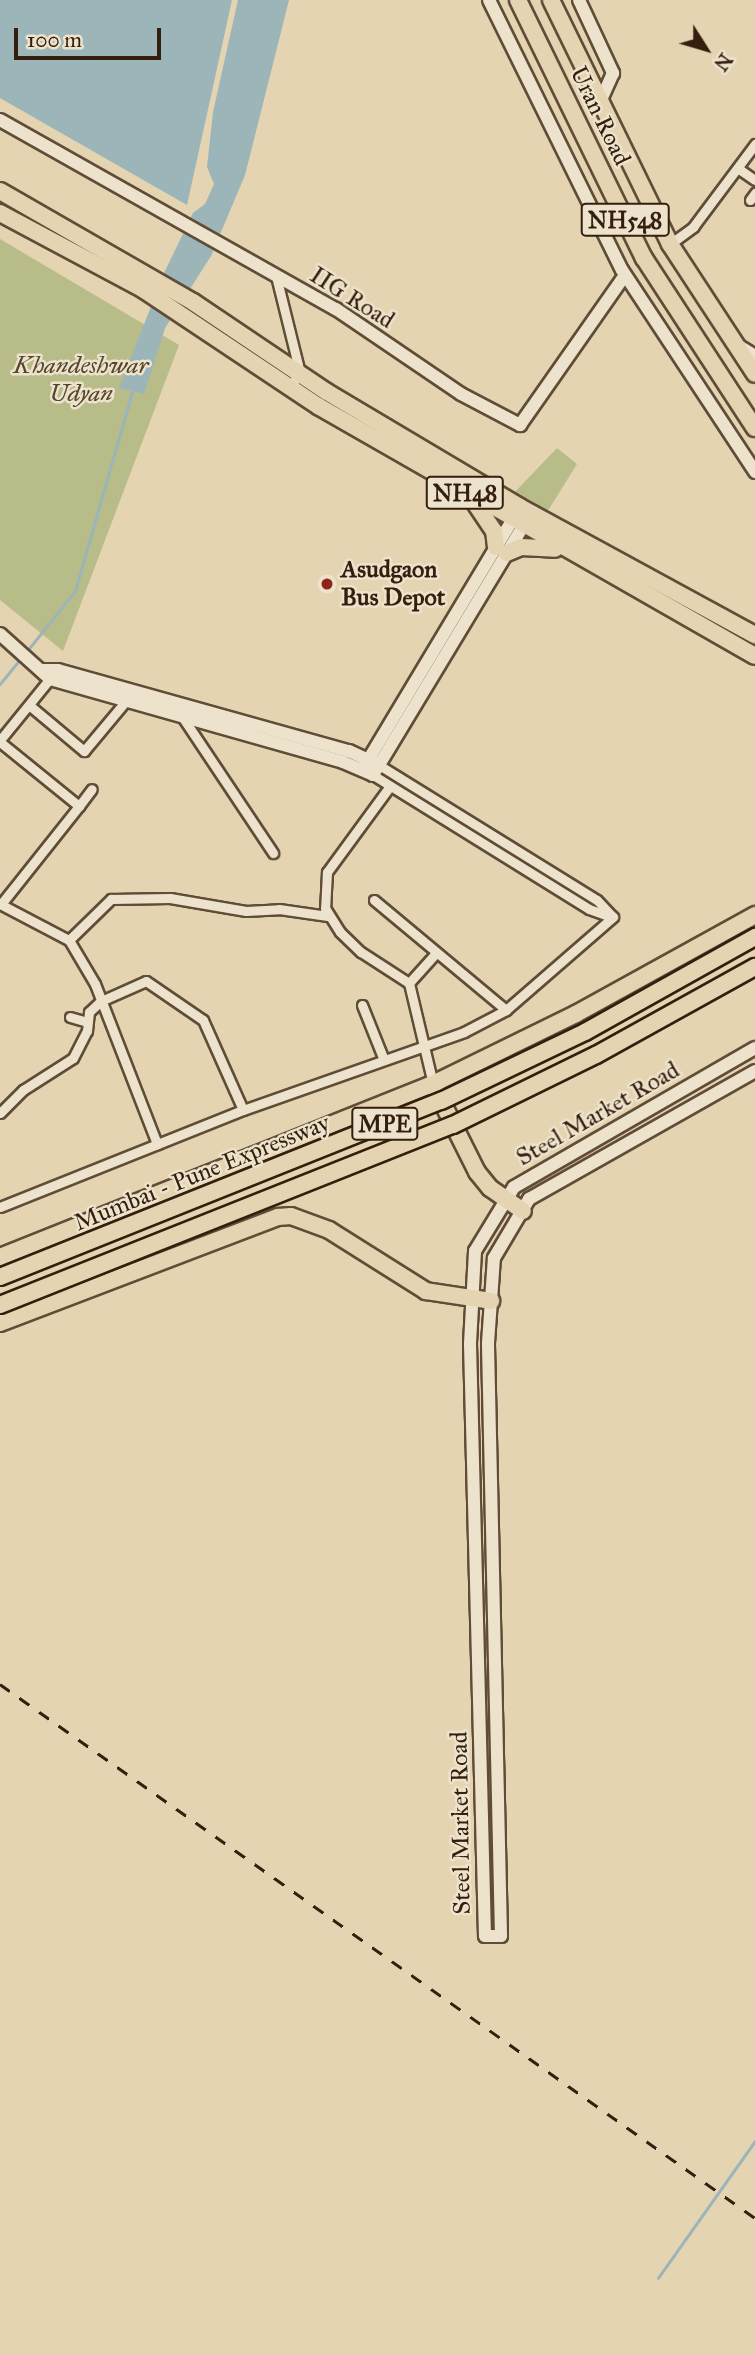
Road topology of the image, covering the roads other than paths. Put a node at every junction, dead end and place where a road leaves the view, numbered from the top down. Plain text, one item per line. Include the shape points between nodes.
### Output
1 (489, 0) edge
2 (518, 0) edge
3 (551, 0) edge
4 (579, 0) edge
5 (601, 100) junction
6 (0, 120) edge
7 (755, 144) edge
8 (739, 169) junction
9 (755, 180) edge
10 (0, 191) edge
11 (0, 213) edge
12 (670, 244) junction
13 (625, 275) junction
14 (276, 276) junction
15 (148, 284) junction
16 (189, 309) junction
17 (734, 342) junction
18 (755, 356) edge
19 (300, 373) junction
20 (755, 374) edge
21 (290, 387) junction
22 (755, 428) edge
23 (755, 472) edge
24 (469, 496) junction
25 (521, 517) junction
26 (501, 550) junction
27 (564, 551) junction
28 (755, 635) edge
29 (2, 640) edge
30 (755, 656) edge
31 (47, 671) junction
32 (125, 702) junction
33 (172, 702) junction
34 (29, 705) junction
35 (183, 718) junction
36 (0, 741) edge
37 (371, 767) junction
38 (390, 786) junction
39 (92, 789) dead end
40 (79, 806) junction
41 (273, 853) dead end
42 (374, 900) dead end
43 (0, 904) edge
44 (755, 915) edge
45 (327, 916) junction
46 (613, 917) junction
47 (755, 937) edge
48 (69, 940) junction
49 (435, 954) junction
50 (755, 967) edge
51 (409, 983) junction
52 (101, 1001) junction
53 (362, 1005) dead end
54 (506, 1010) junction
55 (70, 1017) dead end
56 (87, 1022) junction
57 (426, 1044) junction
58 (755, 1048) edge
59 (384, 1060) junction
60 (755, 1071) edge
61 (433, 1084) junction
62 (243, 1110) junction
63 (0, 1113) edge
64 (157, 1144) junction
65 (506, 1201) junction
66 (0, 1207) edge
67 (523, 1211) junction
68 (0, 1257) edge
69 (0, 1277) edge
70 (472, 1301) junction
71 (491, 1301) junction
72 (0, 1305) edge
73 (0, 1323) edge

1 - 13 street
2 - 22 highway, Uran Road / NH548 via 644,258
3 - 5 highway, Uran Road / NH548
4 - 5 street via 613,73
5 - 12 highway, Uran Road / NH548
6 - 14 street, IIG Road
7 - 8 street
8 - 9 street
8 - 12 street via 693,227
10 - 15 highway, NH48
11 - 15 highway, NH48
12 - 17 highway, Uran Road / NH548
13 - 14 street, IIG Road via 520,425 461,394 336,309
13 - 23 street
14 - 19 street
15 - 16 highway, NH48
16 - 19 highway, NH48
16 - 21 highway, NH48
17 - 18 street
17 - 20 highway, Uran Road / NH548
19 - 21 street
19 - 25 highway, NH48
21 - 24 highway, NH48
24 - 25 highway, NH48
24 - 26 highway via 494,531
25 - 26 street
25 - 27 highway, NH48
25 - 28 highway, NH48
26 - 27 highway
26 - 37 street
27 - 30 highway, NH48
29 - 31 street
31 - 32 street
31 - 33 street
31 - 34 street
32 - 34 street via 84,751
32 - 35 street
33 - 35 street
33 - 37 street
34 - 36 street
35 - 37 street
35 - 41 street
36 - 40 street
37 - 38 street
37 - 46 street via 597,900
38 - 45 street via 327,872
38 - 46 street via 589,909
39 - 40 street
40 - 43 street
42 - 49 street
43 - 48 street
44 - 61 highway via 576,1014
45 - 48 street via 279,909 246,911 170,898 111,899
45 - 51 street via 370,961
46 - 54 street
47 - 69 highway, Mumbai - Pune Expressway / MPE, bridge via 585,1031 441,1101
48 - 52 street
49 - 51 street
49 - 54 street
50 - 72 highway, Mumbai - Pune Expressway / MPE, bridge via 596,1055 453,1125
51 - 57 street
52 - 56 street via 89,1012
52 - 62 street via 146,981 194,1011 220,1050
52 - 64 street
53 - 59 street
54 - 57 street via 464,1032
55 - 56 street
56 - 63 street via 73,1058 23,1090
57 - 59 street
57 - 61 street
58 - 65 street, Steel Market Road via 514,1187
59 - 62 street
60 - 67 street, Steel Market Road via 529,1199
61 - 65 highway via 477,1172
61 - 68 highway
62 - 64 street
64 - 66 street
65 - 67 highway
65 - 70 street, Steel Market Road via 475,1251
67 - 71 street, Steel Market Road via 494,1258
70 - 71 highway
70 - 71 street, Steel Market Road via 485,1936 501,1936 488,1343
70 - 73 highway via 410,1283 304,1218 278,1217

